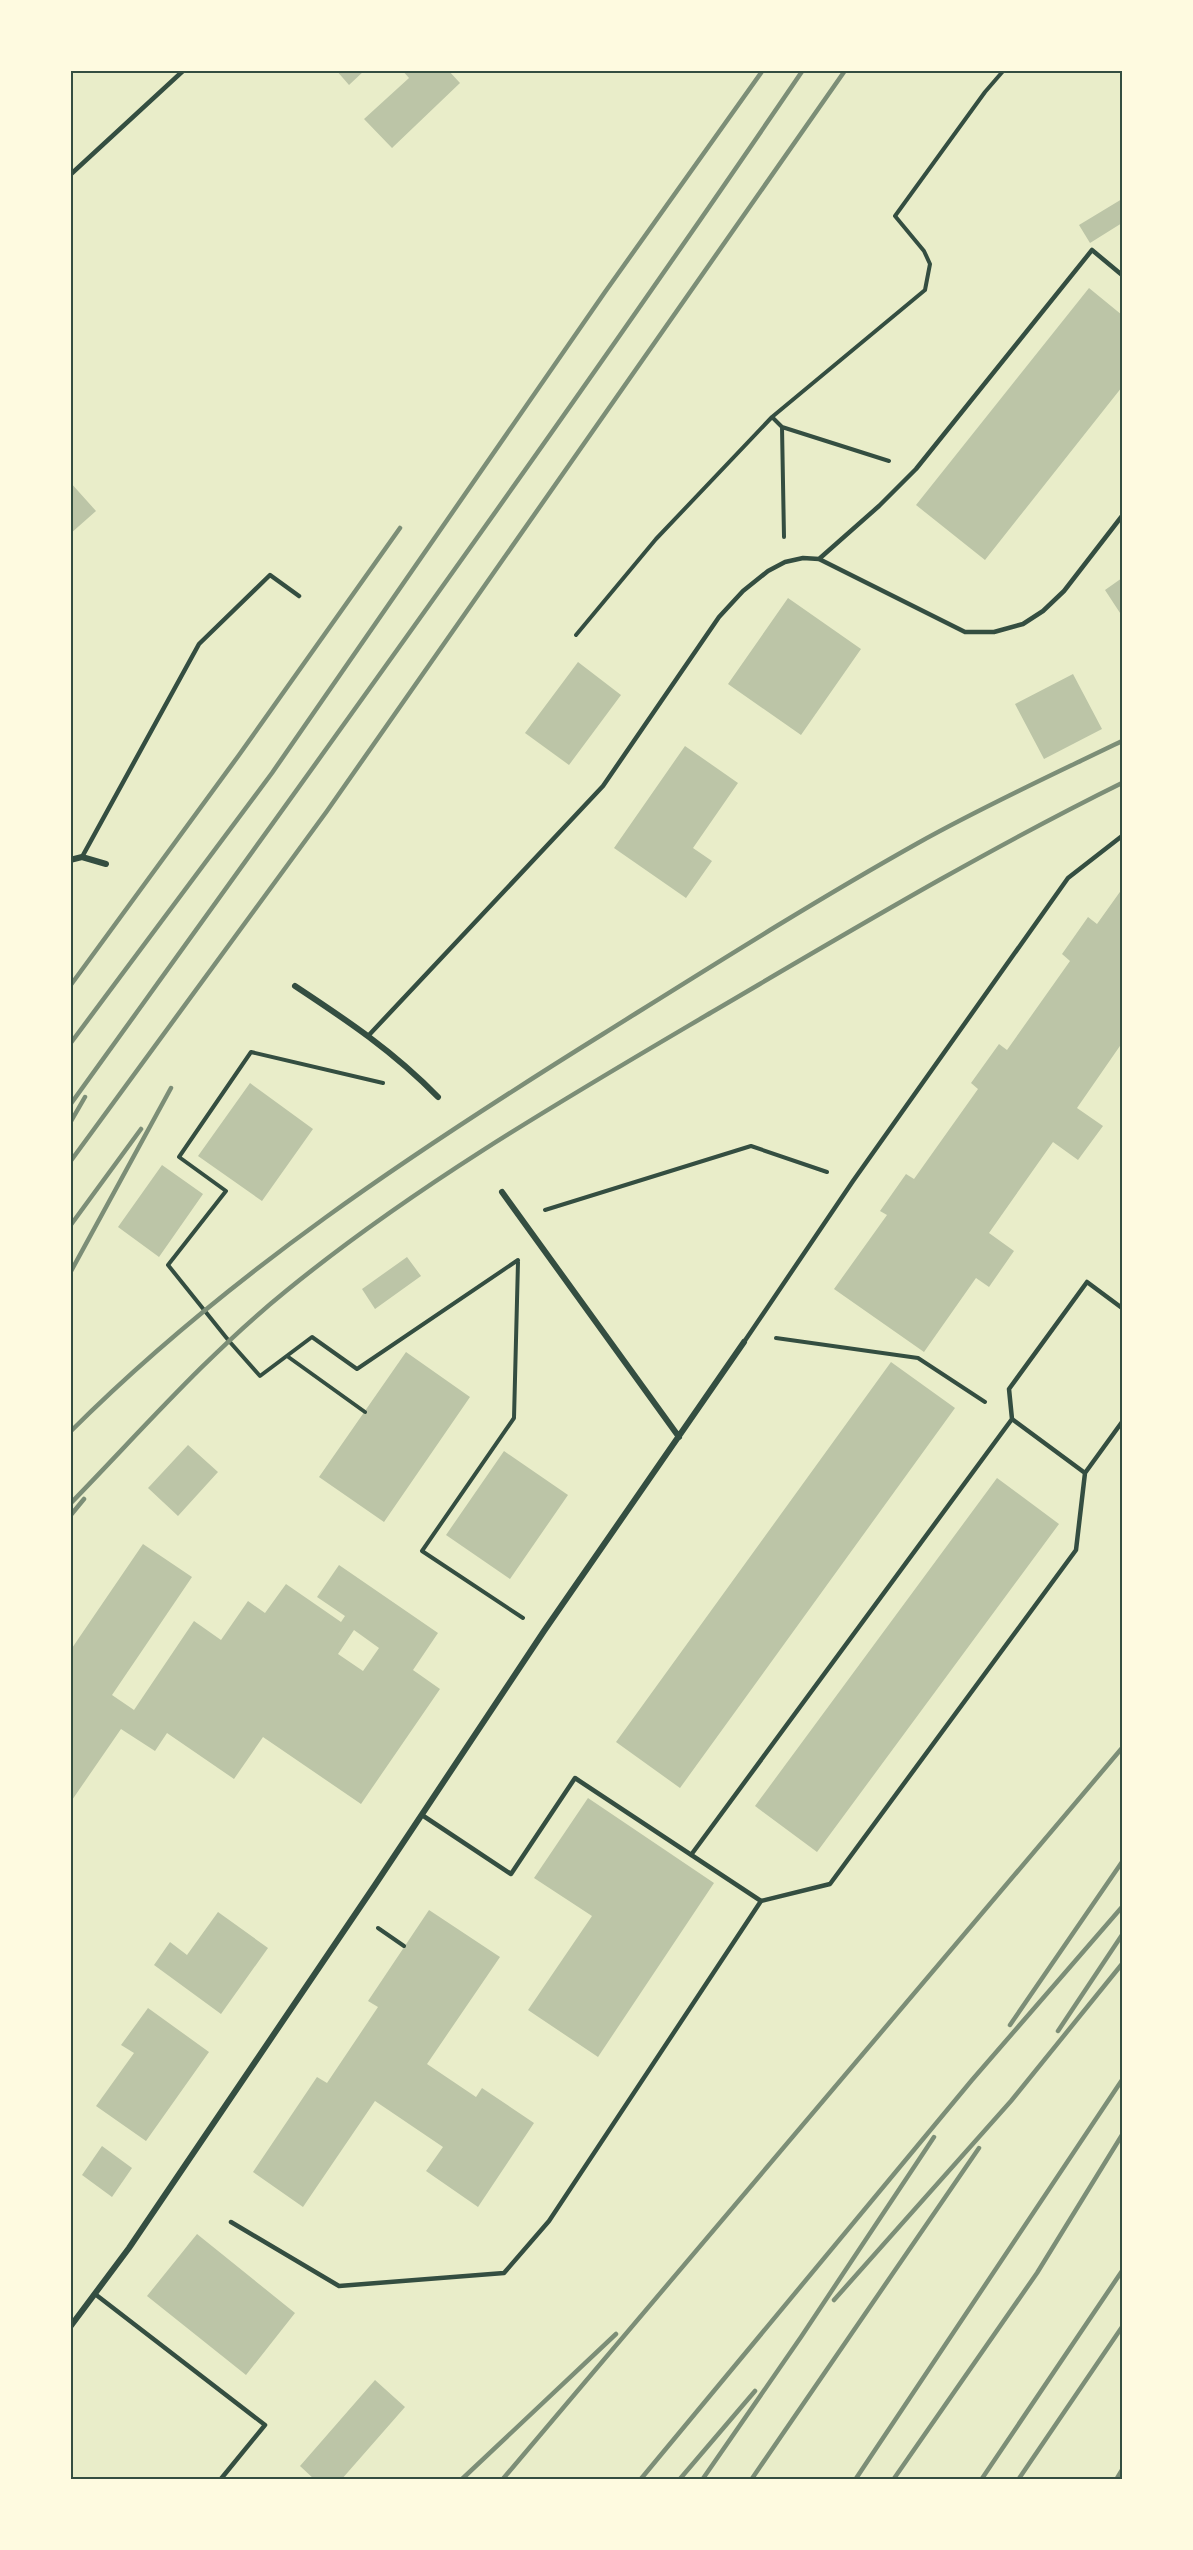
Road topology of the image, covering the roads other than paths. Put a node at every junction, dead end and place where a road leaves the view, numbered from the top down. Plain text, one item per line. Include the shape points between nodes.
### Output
1 (184, 70) edge
2 (70, 175) edge
3 (1122, 275) edge
4 (1122, 516) edge
5 (819, 559) junction
6 (299, 596) dead end
7 (1122, 836) edge
8 (82, 857) junction
9 (70, 860) edge
10 (106, 864) dead end
11 (295, 986) dead end
12 (369, 1035) junction
13 (438, 1096) dead end
14 (502, 1192) dead end
15 (1122, 1308) edge
16 (744, 1342) joint
17 (1012, 1419) junction
18 (1122, 1422) edge
19 (679, 1437) junction
20 (1084, 1473) junction
21 (422, 1815) junction
22 (691, 1855) junction
23 (761, 1901) junction
24 (231, 2222) dead end
25 (95, 2294) junction
26 (70, 2327) edge
27 (220, 2480) edge

1 - 2 lane
3 - 5 lane via 1092,250 916,469
4 - 5 lane via 1064,591 1043,611 1023,624 994,632 965,632
5 - 12 lane via 785,562 743,591 719,618 603,786
6 - 8 lane via 270,575 199,644
7 - 16 lane via 1068,878
8 - 9 street
8 - 10 street
11 - 12 street
12 - 13 street
14 - 19 street
15 - 17 lane via 1087,1282 1009,1389
16 - 19 street
17 - 20 lane
17 - 22 lane
18 - 20 lane
19 - 21 street
20 - 23 lane via 1077,1550 830,1884
21 - 22 lane via 512,1874 575,1778
21 - 25 street
22 - 23 lane
23 - 24 lane via 549,2221 504,2273 339,2286
25 - 26 street
25 - 27 lane via 265,2425

